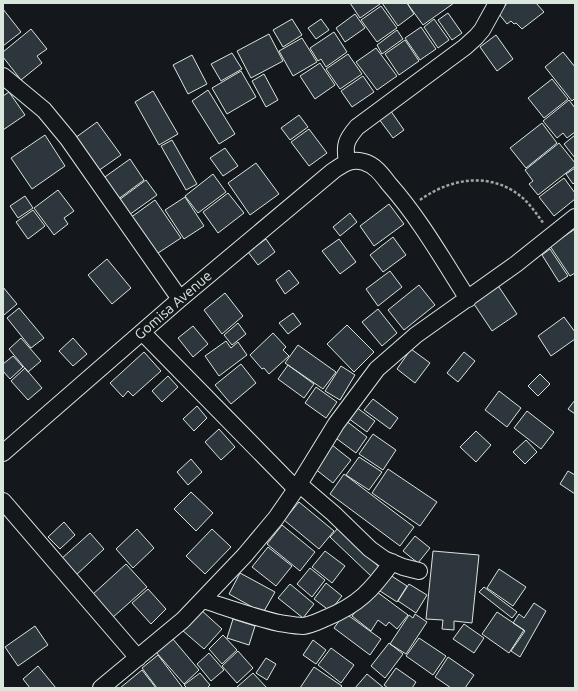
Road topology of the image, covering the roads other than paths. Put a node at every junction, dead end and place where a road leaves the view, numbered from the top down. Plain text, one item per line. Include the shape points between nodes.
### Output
1 (497, 3) edge
2 (3, 76) edge
3 (347, 162) junction
4 (575, 218) edge
5 (180, 299) junction
6 (468, 299) junction
7 (142, 332) junction
8 (3, 453) edge
9 (297, 487) junction
10 (3, 501) edge
11 (392, 562) junction
12 (418, 571) dead end
13 (203, 600) junction
14 (138, 658) junction
15 (101, 688) edge

1 - 3 street via 482,30 471,42 357,127 346,145
2 - 5 street via 44,110 63,133
3 - 5 street, Gomisa Avenue
3 - 6 street via 355,160 373,166 409,208
4 - 6 street
5 - 7 street, Gomisa Avenue
6 - 9 street via 416,336 377,369 336,424
7 - 8 street, Gomisa Avenue
7 - 9 street
9 - 11 street via 334,514 370,549
9 - 13 street via 245,556
10 - 14 street
11 - 12 street
11 - 13 street via 377,583 353,605 315,623 302,626 267,620
13 - 14 street
14 - 15 street

